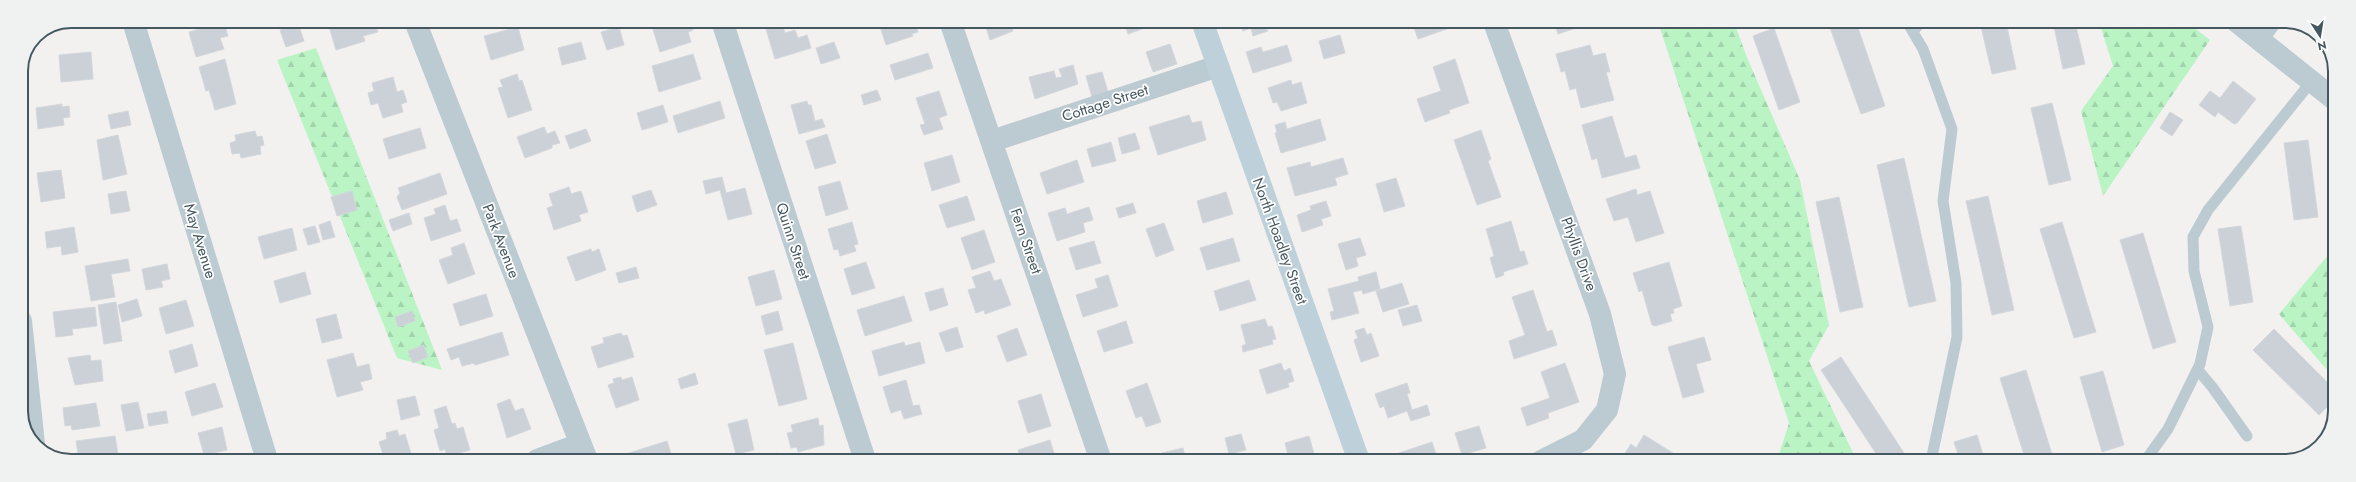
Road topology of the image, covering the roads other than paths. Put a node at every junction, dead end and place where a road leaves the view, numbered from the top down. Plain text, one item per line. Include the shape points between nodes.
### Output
1 (135, 28) edge
2 (418, 28) edge
3 (724, 28) edge
4 (952, 28) edge
5 (1204, 28) edge
6 (1496, 28) edge
7 (1911, 28) edge
8 (2264, 30) edge
9 (1218, 66) junction
10 (2311, 82) junction
11 (2328, 95) edge
12 (992, 141) junction
13 (2198, 370) junction
14 (28, 387) edge
15 (33, 431) edge
16 (2247, 436) dead end
17 (583, 452) edge
18 (265, 454) edge
19 (572, 454) edge
20 (863, 454) edge
21 (1099, 454) edge
22 (1356, 454) edge
23 (1555, 454) edge
24 (1932, 454) edge
25 (2150, 454) edge

1 - 18 street, May Avenue
2 - 17 street, Park Avenue
3 - 20 street, Quinn Street
4 - 12 street, Fern Street
5 - 9 street, North Hoadley Street
6 - 23 street, Phyllis Drive via 1600,314 1616,374 1607,410 1583,440
7 - 24 lane via 1923,49 1952,129 1943,201 1956,283 1957,337
8 - 10 street
9 - 12 street, Cottage Street
9 - 22 street, North Hoadley Street
10 - 11 street
10 - 13 lane via 2208,210 2193,237 2194,271 2208,327
12 - 21 street, Fern Street
13 - 16 lane
13 - 25 lane via 2168,429
14 - 15 street
17 - 19 street

